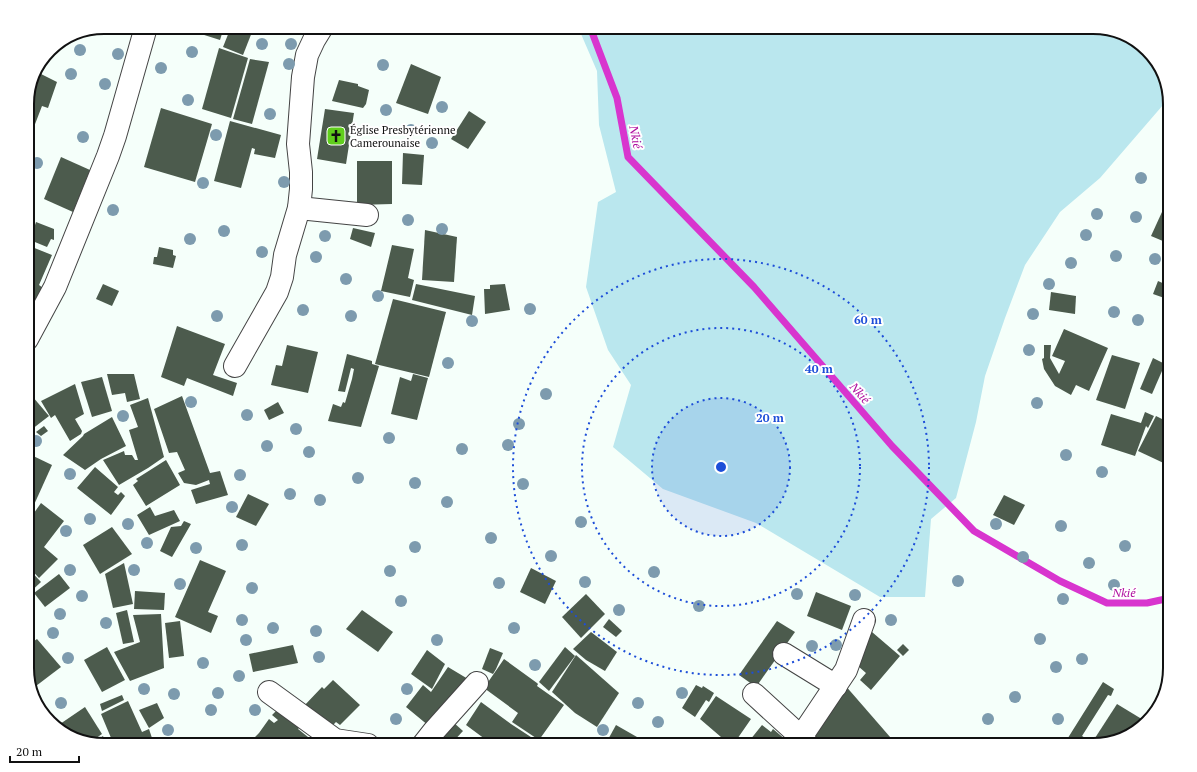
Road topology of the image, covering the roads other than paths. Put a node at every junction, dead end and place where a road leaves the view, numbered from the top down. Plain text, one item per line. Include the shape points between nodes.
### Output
1 (144, 34) edge
2 (318, 34) edge
3 (299, 208) junction
4 (367, 215) dead end
5 (34, 326) edge
6 (236, 366) dead end
7 (864, 620) dead end
8 (784, 654) dead end
9 (477, 683) dead end
10 (836, 686) junction
11 (269, 692) dead end
12 (754, 694) dead end
13 (328, 738) edge
14 (429, 738) edge
15 (802, 738) edge
16 (807, 738) edge

1 - 5 street via 108,156 55,287
2 - 3 street via 307,55 303,77 298,144 301,178
3 - 4 street
3 - 6 street via 277,292
7 - 10 street via 849,663
8 - 10 street
9 - 14 street
10 - 16 street
11 - 13 street
12 - 15 street

